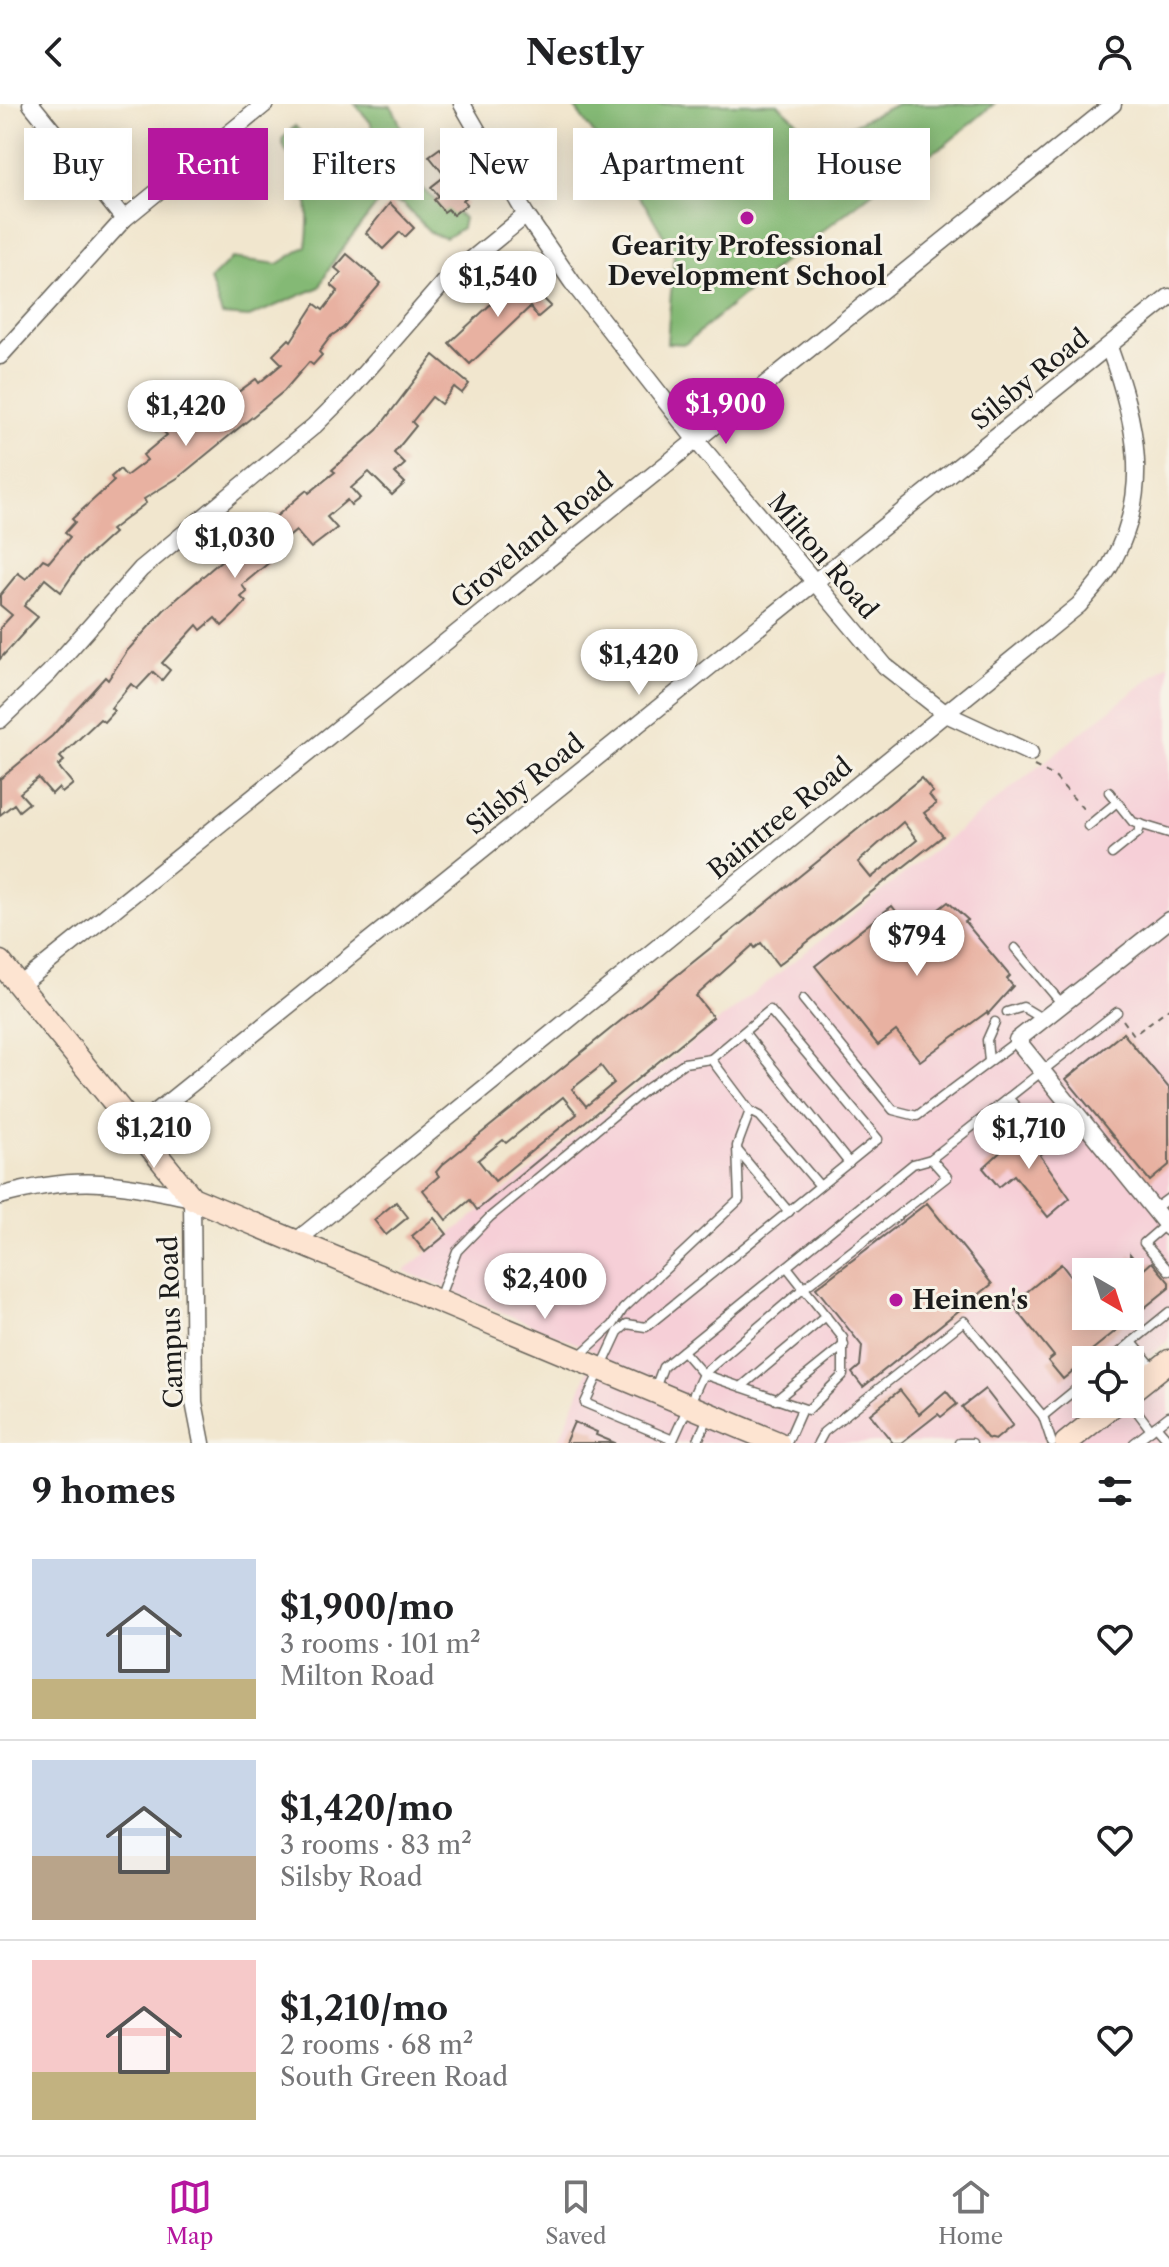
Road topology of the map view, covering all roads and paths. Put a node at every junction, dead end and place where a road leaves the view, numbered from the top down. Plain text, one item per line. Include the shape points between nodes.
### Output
1 (31, 104) edge
2 (462, 104) edge
3 (1113, 104) edge
4 (261, 105) edge
5 (526, 215) junction
6 (124, 219) junction
7 (1169, 297) edge
8 (1109, 347) junction
9 (0, 356) edge
10 (695, 439) junction
11 (813, 583) junction
12 (946, 714) junction
13 (0, 720) edge
14 (1030, 753) joint
15 (1109, 792) dead end
16 (1117, 802) junction
17 (1091, 824) joint
18 (1141, 824) junction
19 (1169, 833) edge
20 (1112, 854) dead end
21 (1169, 920) edge
22 (1015, 948) dead end
23 (0, 962) edge
24 (19, 986) junction
25 (803, 999) dead end
26 (1062, 1005) junction
27 (1169, 1008) edge
28 (1007, 1012) dead end
29 (1117, 1012) joint
30 (1043, 1020) junction
31 (995, 1022) dead end
32 (744, 1032) junction
33 (1017, 1040) junction
34 (711, 1059) junction
35 (989, 1061) junction
36 (1042, 1071) junction
37 (1008, 1098) junction
38 (750, 1111) junction
39 (1030, 1115) dead end
40 (1042, 1116) dead end
41 (1078, 1116) junction
42 (135, 1129) junction
43 (738, 1151) junction
44 (931, 1159) junction
45 (849, 1163) junction
46 (820, 1186) junction
47 (0, 1196) edge
48 (192, 1198) junction
49 (1169, 1198) edge
50 (1154, 1209) junction
51 (789, 1212) junction
52 (1168, 1226) edge
53 (295, 1242) junction
54 (787, 1267) junction
55 (1169, 1271) edge
56 (804, 1288) junction
57 (438, 1302) junction
58 (1169, 1312) edge
59 (826, 1316) junction
60 (1132, 1342) junction
61 (844, 1345) junction
62 (1127, 1346) edge
63 (683, 1351) junction
64 (576, 1359) junction
65 (1163, 1366) edge
66 (600, 1371) junction
67 (703, 1374) junction
68 (1144, 1381) edge
69 (741, 1387) junction
70 (653, 1391) junction
71 (1072, 1392) edge
72 (776, 1400) junction
73 (802, 1409) junction
74 (699, 1410) junction
75 (1043, 1416) junction
76 (1169, 1416) edge
77 (1144, 1417) edge
78 (1097, 1418) edge
79 (1154, 1428) junction
80 (1169, 1441) edge
81 (202, 1443) edge
82 (697, 1443) edge
83 (778, 1443) edge
84 (787, 1443) edge
85 (818, 1443) edge
86 (959, 1443) edge
87 (972, 1443) edge
88 (1052, 1443) edge
89 (1066, 1443) edge
90 (1134, 1443) edge

1 - 6 street
2 - 5 street, Milton Road
3 - 10 street, Groveland Road
4 - 6 street
5 - 10 street, Milton Road
5 - 13 street via 444,282 314,426 141,569
6 - 9 street
7 - 8 street, Silsby Road
8 - 11 street, Silsby Road
8 - 12 street, Baintree Road via 1130,405 1139,475 1110,567 1079,605
10 - 11 street, Milton Road
10 - 24 street, Groveland Road
11 - 12 street, Milton Road via 885,666
11 - 42 street, Silsby Road
12 - 14 street, Milton Road
12 - 53 street, Baintree Road
14 - 17 path via 1024,761 1054,776
15 - 16 lane
16 - 17 lane
16 - 18 lane
18 - 19 lane
18 - 20 lane via 1138,833
21 - 26 street
22 - 26 lane
23 - 24 main road
24 - 42 main road
25 - 35 lane via 893,1110 917,1116
26 - 30 street
27 - 29 path via 1134,1035
28 - 30 lane via 1023,1007
29 - 36 lane
30 - 33 street
31 - 35 lane via 987,1040
32 - 34 lane
32 - 45 lane
32 - 45 lane via 770,1010 878,1139
33 - 35 lane
33 - 36 street
34 - 38 lane
34 - 57 lane via 684,1063 645,1090 490,1217 457,1251
36 - 37 lane
36 - 41 street
37 - 39 lane
37 - 44 lane
38 - 43 lane
38 - 46 lane
40 - 41 lane
41 - 50 street
42 - 48 main road
43 - 51 lane
43 - 64 lane via 739,1200
44 - 54 lane via 913,1164
44 - 56 lane via 947,1177
45 - 46 lane
46 - 51 lane
47 - 48 street via 48,1182 109,1181
48 - 53 main road
48 - 81 street, Campus Road via 194,1402
49 - 50 lane
50 - 52 street
51 - 66 lane via 646,1327 627,1324
52 - 55 lane via 1144,1243
53 - 57 main road
54 - 56 lane
54 - 63 lane
56 - 59 lane
56 - 67 lane
57 - 64 main road
58 - 60 lane
59 - 61 lane
59 - 69 lane
60 - 62 lane
60 - 65 lane
61 - 72 lane
61 - 73 lane via 843,1375 824,1397
63 - 67 lane
63 - 70 lane via 663,1367
64 - 66 main road
65 - 68 main road
66 - 70 main road
66 - 74 lane via 585,1403 673,1440
67 - 69 lane
67 - 74 lane
69 - 72 lane
70 - 74 main road
71 - 75 lane
72 - 73 lane
73 - 84 lane
74 - 82 lane
74 - 83 main road
75 - 85 lane via 964,1321 824,1432
75 - 88 lane
76 - 79 lane
77 - 79 lane
78 - 89 main road
79 - 80 lane
79 - 90 lane
86 - 87 lane

